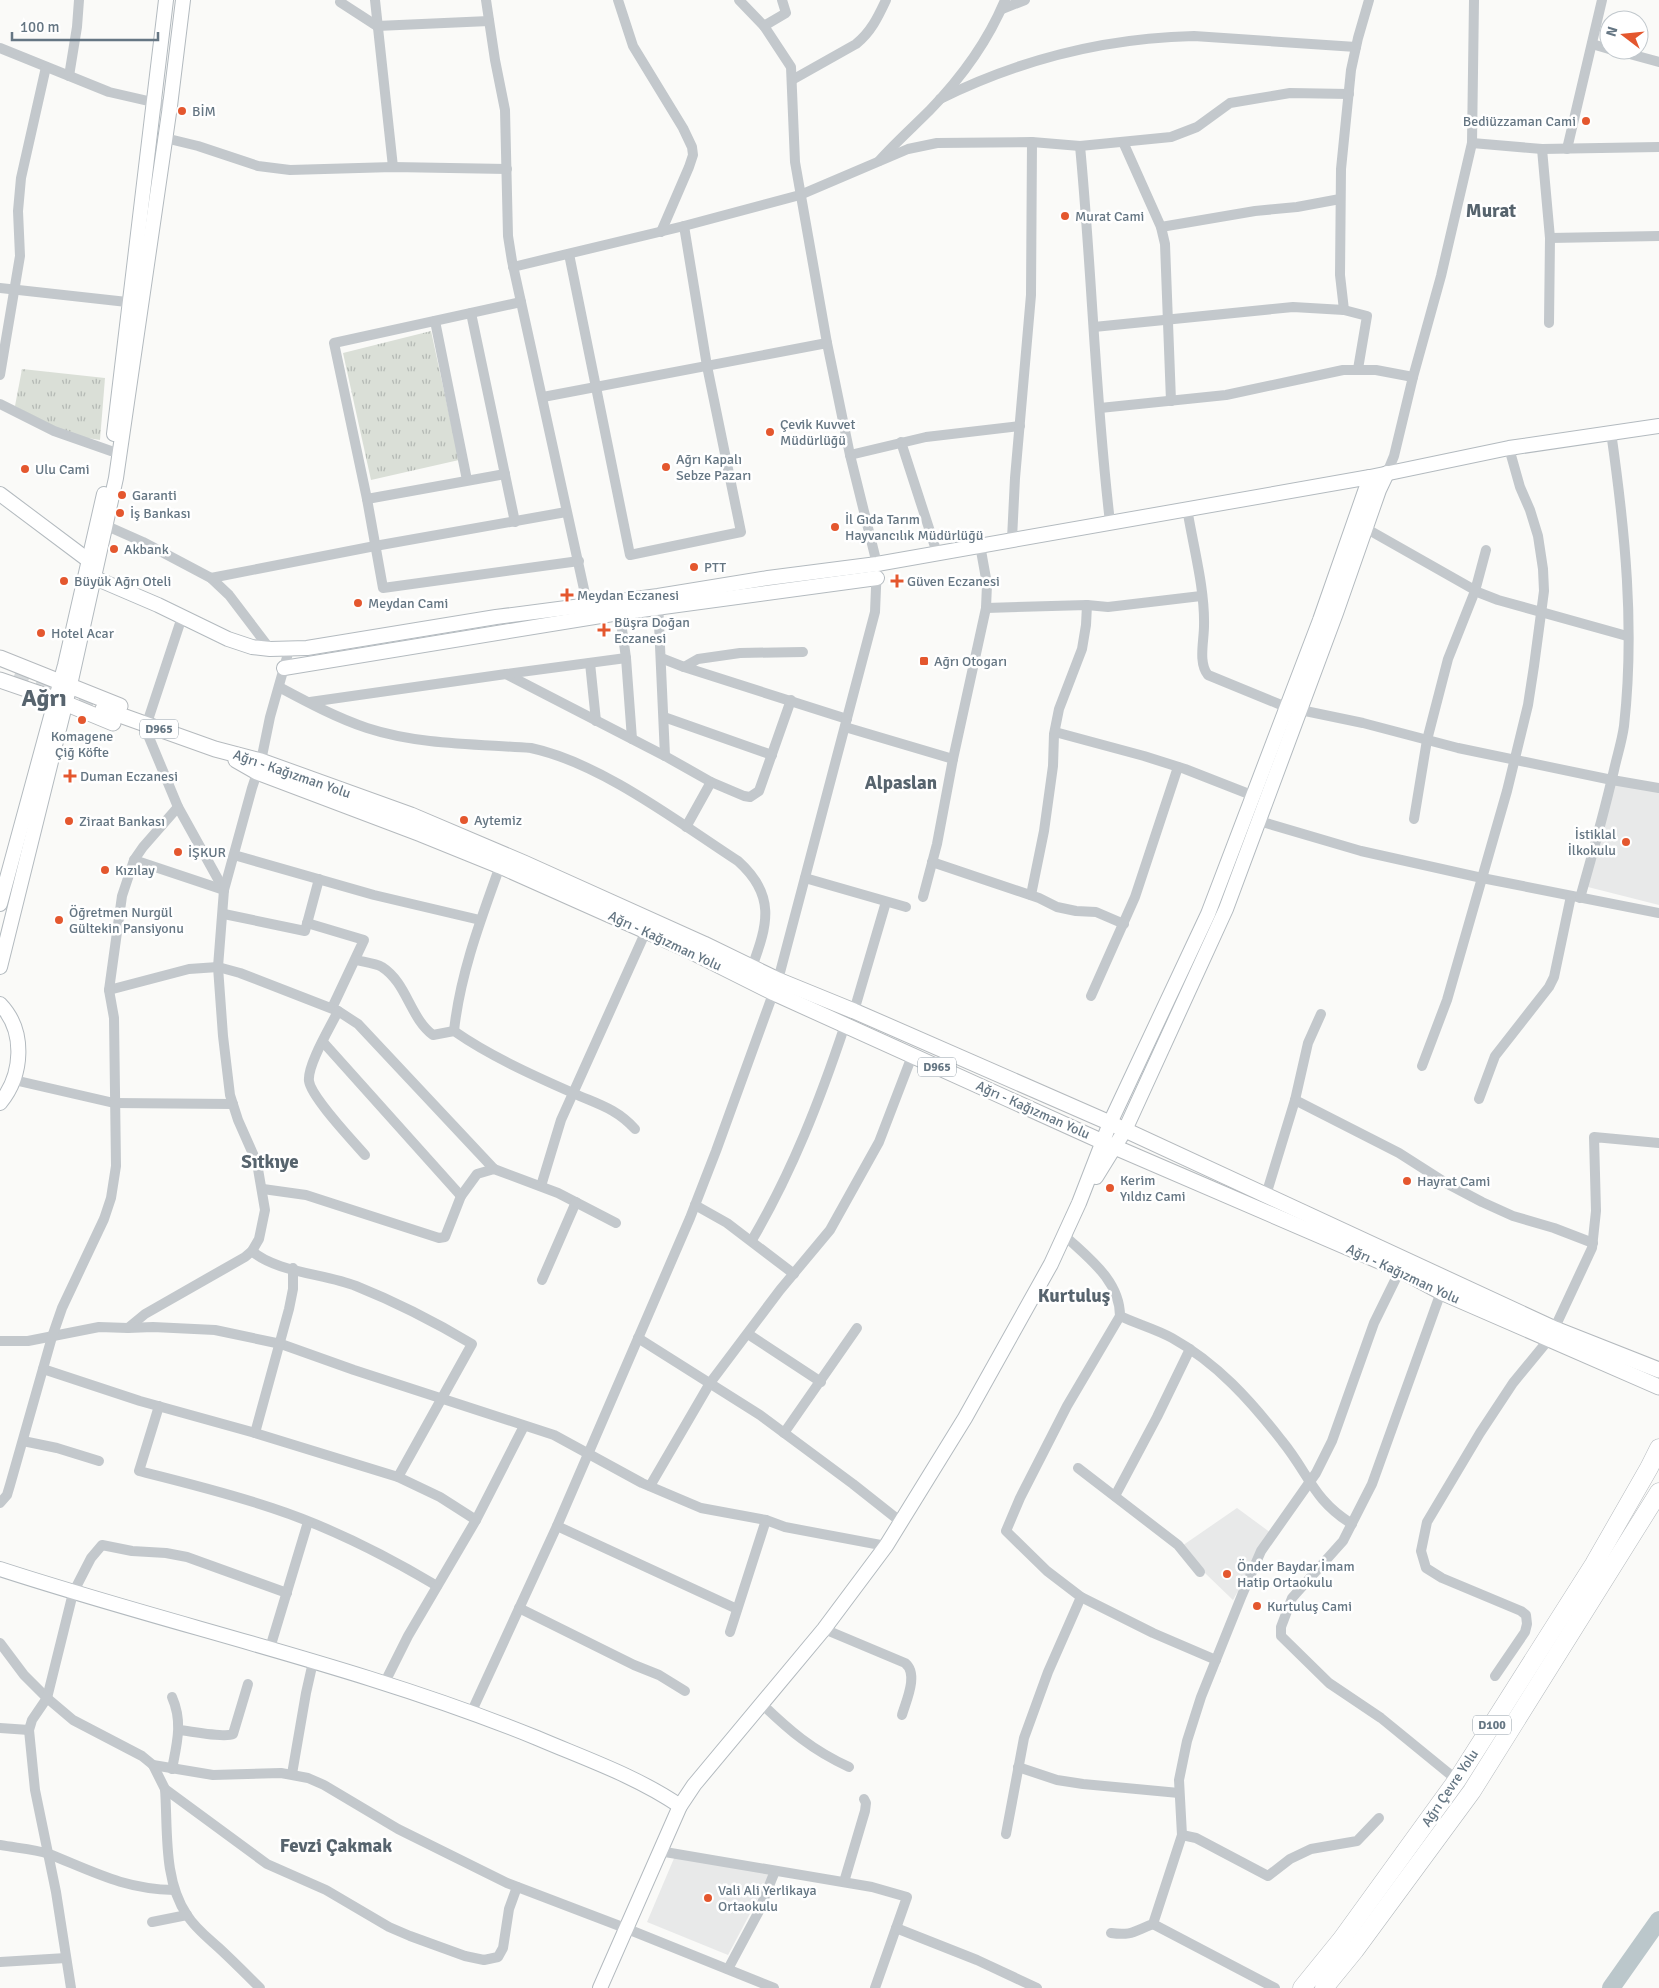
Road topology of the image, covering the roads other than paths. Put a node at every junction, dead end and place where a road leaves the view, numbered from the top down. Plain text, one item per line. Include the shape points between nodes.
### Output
1 (80, 0) edge
2 (166, 0) edge
3 (182, 0) edge
4 (375, 0) edge
5 (486, 0) edge
6 (618, 0) edge
7 (739, 0) edge
8 (782, 0) edge
9 (886, 0) edge
10 (1026, 0) edge
11 (1370, 0) edge
12 (1474, 0) edge
13 (1602, 0) edge
14 (340, 2) dead end
15 (1004, 4) edge
16 (489, 21) junction
17 (377, 26) junction
18 (764, 26) junction
19 (1592, 44) junction
20 (1599, 46) edge
21 (1356, 47) junction
22 (0, 48) edge
23 (46, 67) junction
24 (69, 76) junction
25 (792, 80) junction
26 (1349, 94) junction
27 (940, 99) junction
28 (153, 103) junction
29 (170, 106) junction
30 (165, 138) junction
31 (1032, 142) junction
32 (1123, 142) junction
33 (1472, 143) junction
34 (1080, 146) junction
35 (1659, 147) edge
36 (1542, 149) junction
37 (1567, 149) junction
38 (876, 164) junction
39 (393, 167) junction
40 (506, 169) junction
41 (800, 195) junction
42 (1340, 199) junction
43 (684, 226) junction
44 (1161, 226) junction
45 (661, 232) junction
46 (1659, 236) edge
47 (1550, 238) junction
48 (569, 254) junction
49 (513, 267) junction
50 (0, 288) edge
51 (14, 290) junction
52 (521, 302) junction
53 (136, 303) junction
54 (1344, 310) junction
55 (470, 313) junction
56 (1166, 320) junction
57 (435, 321) junction
58 (1549, 323) dead end
59 (1094, 327) junction
60 (826, 343) junction
61 (707, 366) junction
62 (1358, 369) junction
63 (0, 375) edge
64 (1413, 376) junction
65 (596, 387) junction
66 (542, 397) junction
67 (1171, 400) junction
68 (0, 404) edge
69 (1100, 408) junction
70 (1020, 426) junction
71 (1659, 426) edge
72 (1612, 432) junction
73 (901, 442) junction
74 (1509, 448) junction
75 (112, 451) junction
76 (850, 455) junction
77 (1387, 473) junction
78 (505, 474) junction
79 (1370, 477) junction
80 (467, 480) junction
81 (0, 494) edge
82 (367, 499) junction
83 (1187, 508) junction
84 (566, 512) junction
85 (515, 522) junction
86 (1110, 522) junction
87 (1360, 525) junction
88 (107, 526) junction
89 (1012, 539) junction
90 (980, 545) junction
91 (375, 546) junction
92 (1486, 550) dead end
93 (937, 553) junction
94 (88, 560) junction
95 (579, 561) junction
96 (878, 564) junction
97 (95, 578) junction
98 (211, 578) junction
99 (877, 578) junction
100 (1476, 591) junction
101 (1201, 596) junction
102 (658, 602) junction
103 (1087, 605) junction
104 (619, 607) junction
105 (986, 608) junction
106 (589, 612) junction
107 (1541, 613) junction
108 (182, 617) junction
109 (1627, 636) junction
110 (270, 650) junction
111 (289, 650) junction
112 (803, 652) dead end
113 (0, 658) edge
114 (626, 658) junction
115 (661, 658) junction
116 (590, 663) junction
117 (684, 667) junction
118 (284, 668) junction
119 (506, 674) junction
120 (5, 676) edge
121 (65, 683) junction
122 (279, 687) junction
123 (791, 700) junction
124 (60, 701) junction
125 (309, 702) junction
126 (1293, 708) junction
127 (103, 709) tunnel mouth
128 (149, 717) junction
129 (664, 718) junction
130 (596, 721) junction
131 (846, 723) junction
132 (1055, 732) junction
133 (148, 735) junction
134 (632, 739) junction
135 (1427, 740) junction
136 (772, 755) junction
137 (665, 756) junction
138 (953, 759) junction
139 (1514, 760) junction
140 (259, 766) junction
141 (1178, 767) junction
142 (1612, 780) junction
143 (711, 782) junction
144 (1659, 788) edge
145 (1254, 796) junction
146 (178, 807) junction
147 (1414, 819) dead end
148 (1259, 821) junction
149 (686, 827) junction
150 (234, 855) junction
151 (134, 860) junction
152 (932, 862) junction
153 (500, 866) junction
154 (805, 878) junction
155 (1482, 878) junction
156 (320, 879) junction
157 (224, 890) junction
158 (1031, 895) junction
159 (923, 897) dead end
160 (1575, 897) junction
161 (886, 902) junction
162 (0, 904) edge
163 (906, 907) dead end
164 (1659, 913) edge
165 (224, 914) junction
166 (480, 920) junction
167 (307, 923) junction
168 (1124, 924) junction
169 (646, 931) junction
170 (356, 960) junction
171 (0, 967) edge
172 (218, 967) junction
173 (752, 967) junction
174 (776, 986) junction
175 (109, 990) junction
176 (1091, 996) dead end
177 (0, 1004) edge
178 (335, 1009) junction
179 (854, 1011) junction
180 (1321, 1014) dead end
181 (845, 1026) junction
182 (454, 1031) junction
183 (323, 1042) junction
184 (912, 1056) junction
185 (1422, 1066) dead end
186 (14, 1080) junction
187 (574, 1094) junction
188 (1479, 1099) dead end
189 (1294, 1100) junction
190 (114, 1102) junction
191 (0, 1103) edge
192 (233, 1104) junction
193 (1110, 1123) junction
194 (635, 1129) dead end
195 (1125, 1130) junction
196 (1659, 1143) edge
197 (1109, 1144) junction
198 (365, 1155) dead end
199 (494, 1169) junction
200 (541, 1186) junction
201 (262, 1189) junction
202 (1266, 1195) junction
203 (462, 1196) junction
204 (576, 1202) junction
205 (694, 1205) junction
206 (616, 1223) dead end
207 (1064, 1235) junction
208 (752, 1240) junction
209 (1593, 1243) junction
210 (252, 1251) junction
211 (292, 1268) junction
212 (1400, 1270) junction
213 (794, 1274) junction
214 (542, 1280) dead end
215 (1442, 1292) junction
216 (1120, 1316) junction
217 (128, 1328) junction
218 (857, 1328) dead end
219 (748, 1334) junction
220 (1553, 1334) junction
221 (52, 1336) junction
222 (638, 1338) junction
223 (0, 1341) edge
224 (281, 1344) junction
225 (1190, 1349) junction
226 (43, 1369) junction
227 (1659, 1370) edge
228 (821, 1382) junction
229 (710, 1383) junction
230 (1659, 1387) edge
231 (441, 1398) junction
232 (159, 1406) junction
233 (524, 1426) junction
234 (255, 1433) junction
235 (784, 1433) junction
236 (23, 1441) junction
237 (1659, 1448) edge
238 (588, 1453) junction
239 (99, 1460) dead end
240 (1078, 1468) dead end
241 (398, 1477) junction
242 (1309, 1483) junction
243 (650, 1486) junction
244 (1659, 1492) edge
245 (1115, 1496) junction
246 (0, 1503) edge
247 (476, 1520) junction
248 (766, 1520) junction
249 (308, 1522) junction
250 (901, 1522) junction
251 (1352, 1524) junction
252 (557, 1526) junction
253 (886, 1546) junction
254 (0, 1569) edge
255 (1200, 1572) dead end
256 (438, 1586) junction
257 (73, 1593) junction
258 (287, 1593) junction
259 (1081, 1597) junction
260 (519, 1608) junction
261 (737, 1609) junction
262 (824, 1629) junction
263 (730, 1632) dead end
264 (0, 1643) edge
265 (270, 1648) junction
266 (1216, 1660) junction
267 (313, 1662) junction
268 (1494, 1676) dead end
269 (248, 1684) dead end
270 (384, 1684) junction
271 (685, 1691) dead end
272 (172, 1697) dead end
273 (47, 1698) junction
274 (761, 1703) junction
275 (471, 1713) junction
276 (902, 1715) dead end
277 (0, 1728) edge
278 (29, 1730) junction
279 (179, 1730) junction
280 (153, 1765) junction
281 (849, 1767) dead end
282 (1018, 1767) junction
283 (172, 1768) junction
284 (292, 1774) junction
285 (1457, 1780) junction
286 (166, 1789) junction
287 (1179, 1793) junction
288 (864, 1799) dead end
289 (680, 1806) junction
290 (1379, 1818) dead end
291 (1006, 1834) dead end
292 (1182, 1835) junction
293 (0, 1845) edge
294 (659, 1851) junction
295 (47, 1854) junction
296 (775, 1871) junction
297 (844, 1882) junction
298 (517, 1887) junction
299 (174, 1890) junction
300 (187, 1916) junction
301 (152, 1922) dead end
302 (1152, 1924) junction
303 (625, 1928) junction
304 (896, 1928) junction
305 (1111, 1933) dead end
306 (66, 1958) junction
307 (0, 1962) edge
308 (728, 1970) junction
309 (71, 1988) edge
310 (260, 1988) edge
311 (600, 1988) edge
312 (774, 1988) edge
313 (875, 1988) edge
314 (1037, 1988) edge
315 (1275, 1988) edge
316 (1302, 1988) edge
317 (1324, 1988) edge

1 - 24 street
2 - 28 street
3 - 29 street
4 - 17 street
5 - 16 street
6 - 45 street via 633,46 692,147 689,167
7 - 18 street
8 - 18 street via 786,13
9 - 25 street via 865,37
10 - 15 street
11 - 21 street
12 - 33 street
13 - 19 street
14 - 17 street
15 - 27 street via 966,70
16 - 17 street
16 - 40 street via 505,110
17 - 39 street
18 - 25 street via 787,59
19 - 20 street
19 - 37 street
21 - 26 street
21 - 27 street via 1194,36 1103,44 1004,70
22 - 23 street
23 - 24 street
23 - 51 street via 21,178 18,211 20,256
24 - 28 street via 109,92
25 - 41 street via 795,162
26 - 32 street via 1290,93 1248,99 1230,103 1197,127 1171,137
26 - 42 street
27 - 38 street
28 - 29 street
28 - 53 street
29 - 30 street
30 - 39 street via 274,169
30 - 53 street
31 - 34 street
31 - 38 street via 937,143 908,149
31 - 70 street via 1031,295
32 - 34 street
32 - 44 street
33 - 36 street
33 - 64 street via 1441,276
34 - 59 street
35 - 37 street
36 - 37 street
36 - 47 street
38 - 41 street
39 - 40 street
40 - 49 street via 508,236
41 - 43 street
41 - 60 street
42 - 44 street
42 - 54 street via 1340,275
43 - 45 street
43 - 61 street
44 - 56 street via 1165,244
45 - 48 street
46 - 47 street
47 - 58 street
48 - 49 street
48 - 65 street
49 - 52 street
50 - 51 street
51 - 53 street
51 - 63 street
52 - 55 street
52 - 66 street
53 - 75 street
53 - 88 street via 116,478
54 - 56 street via 1293,307
54 - 62 street via 1367,316
55 - 57 street
55 - 78 street
56 - 59 street
56 - 67 street
57 - 80 street
57 - 82 street via 334,343
59 - 69 street
60 - 61 street
60 - 76 street
61 - 65 street
61 - 65 street via 741,532 630,555
62 - 64 street
62 - 67 street via 1226,395
64 - 77 street
65 - 66 street
66 - 84 street
67 - 69 street
68 - 75 street via 54,432
69 - 86 street
70 - 73 street
70 - 89 street
71 - 72 street
72 - 74 street
72 - 109 street via 1622,502 1629,595
73 - 76 street
73 - 93 street
74 - 77 street
74 - 107 street via 1538,536 1544,584
75 - 94 street
76 - 96 street
77 - 79 street
77 - 87 street
78 - 80 street
78 - 85 street
79 - 83 street
79 - 87 street
80 - 82 street
81 - 94 street
82 - 91 street
83 - 86 street
83 - 101 street
84 - 85 street
84 - 95 street
85 - 91 street
86 - 89 street
87 - 100 street
87 - 126 street via 1320,620
88 - 97 street
88 - 98 street
89 - 90 street
90 - 93 street
90 - 105 street via 987,584
91 - 95 street via 383,588
91 - 98 street
92 - 100 street
93 - 96 street
94 - 121 street
95 - 106 street
96 - 99 street
96 - 102 street via 768,578
97 - 108 street
97 - 121 street
98 - 110 street via 229,595
99 - 102 street
99 - 131 street via 875,612
100 - 107 street
100 - 135 street via 1452,646
101 - 103 street via 1108,607
101 - 126 street via 1203,660 1208,675
102 - 104 street
102 - 115 street
103 - 105 street
103 - 132 street via 1082,649 1059,709
104 - 106 street
104 - 114 street
105 - 138 street
106 - 111 street via 496,617
106 - 118 street
107 - 109 street
107 - 139 street via 1528,705
108 - 110 street via 228,639
108 - 128 street
109 - 142 street via 1624,728
110 - 111 street
111 - 118 street
112 - 117 street via 740,653 698,659
113 - 121 main road
114 - 116 street
114 - 134 street
115 - 117 street
115 - 129 street
116 - 119 street
116 - 130 street
117 - 123 street
118 - 122 street
119 - 125 street
119 - 130 street
120 - 124 main road
121 - 124 street
121 - 128 main road
122 - 125 street
122 - 140 street
123 - 131 street
123 - 136 street
124 - 133 main road
124 - 162 street
124 - 171 street
125 - 149 street via 366,728 394,735 546,751 613,781
126 - 135 street
126 - 145 street
126 - 148 street
127 - 140 main road, Ağrı - Kağızman Yolu / D965
128 - 140 main road via 216,738
129 - 136 street
129 - 137 street
130 - 134 street
131 - 138 street
131 - 154 street
132 - 141 street
132 - 158 street via 1044,831
133 - 140 main road via 213,758
133 - 146 street
134 - 137 street
135 - 139 street
135 - 147 street
136 - 143 street via 755,795 744,796
137 - 143 street
138 - 152 street
139 - 142 street
139 - 155 street
140 - 150 street
140 - 153 main road, Ağrı - Kağızman Yolu / D965
140 - 173 main road, Ağrı - Kağızman Yolu / D965 via 420,819
141 - 145 street
141 - 168 street
142 - 144 street
142 - 160 street
143 - 149 street
145 - 193 street via 1208,914
146 - 151 street
146 - 157 street
148 - 155 street via 1361,851
148 - 195 street via 1226,909
149 - 173 street via 738,861 758,884 764,900 766,922
150 - 156 street
150 - 157 street
151 - 157 street
151 - 175 street via 122,896
152 - 158 street
152 - 159 street
153 - 166 street
153 - 169 main road, Ağrı - Kağızman Yolu / D965
154 - 161 street
154 - 174 street
155 - 160 street
155 - 185 street via 1447,1000
156 - 166 street
156 - 167 street
157 - 165 street
158 - 168 street via 1057,907 1096,912
160 - 164 street
160 - 188 street via 1554,977 1496,1056
161 - 163 street
161 - 179 street
165 - 167 street via 305,931
165 - 172 street
166 - 182 street via 456,1010
167 - 170 street via 364,940
168 - 176 street
169 - 174 main road, Ağrı - Kağızman Yolu / D965
169 - 187 street
170 - 178 street
170 - 182 street via 381,967 396,980 424,1028 433,1034
172 - 175 street via 189,969
172 - 178 street via 240,972
172 - 192 street via 223,1036
173 - 174 main road, Ağrı - Kağızman Yolu / D965
174 - 179 main road, Ağrı - Kağızman Yolu / D965
174 - 181 main road, Ağrı - Kağızman Yolu / D965
174 - 205 street
175 - 190 street via 114,1018
177 - 186 street via 10,1014 17,1031
178 - 183 street
178 - 199 street via 358,1024
179 - 193 main road, Ağrı - Kağızman Yolu / D965
180 - 189 street via 1308,1043
181 - 184 main road, Ağrı - Kağızman Yolu / D965
181 - 208 street via 793,1162
182 - 187 street via 480,1048
183 - 198 street via 309,1081
183 - 203 street
184 - 197 main road, Ağrı - Kağızman Yolu / D965
184 - 213 street via 879,1142 857,1184 830,1230
186 - 190 street
186 - 191 street
187 - 194 street via 612,1109
187 - 200 street via 561,1120
189 - 202 street
189 - 209 street via 1399,1153 1446,1184 1482,1202
190 - 192 street
190 - 221 street via 116,1166 111,1198
192 - 201 street via 257,1163
193 - 195 main road, Ağrı - Kağızman Yolu / D965
193 - 197 street
195 - 197 street
195 - 202 main road, Ağrı - Kağızman Yolu / D965
196 - 209 street via 1594,1136 1596,1210
197 - 207 street
197 - 212 main road, Ağrı - Kağızman Yolu / D965
199 - 200 street
199 - 203 street via 477,1174
200 - 204 street
201 - 203 street via 306,1196 439,1238 449,1231
201 - 210 street via 266,1210 264,1223
202 - 220 main road, Ağrı - Kağızman Yolu / D965
204 - 206 street
204 - 214 street
205 - 208 street
205 - 222 street
207 - 216 street via 1112,1283
207 - 250 street via 965,1418
208 - 213 street
209 - 220 street
210 - 211 street via 261,1259
210 - 217 street via 225,1270 145,1314
211 - 224 street via 293,1289
211 - 231 street via 356,1286 472,1344
212 - 215 main road, Ağrı - Kağızman Yolu / D965
212 - 242 street via 1374,1323 1332,1441
213 - 219 street
215 - 220 main road, Ağrı - Kağızman Yolu / D965
215 - 251 street via 1372,1484
216 - 225 street
216 - 259 street via 1067,1406 1006,1531 1047,1571
217 - 221 street via 99,1327
217 - 224 street via 153,1326 214,1330
218 - 228 street
219 - 228 street
219 - 229 street
220 - 227 main road, Ağrı - Kağızman Yolu / D965
220 - 230 main road, Ağrı - Kağızman Yolu / D965
220 - 268 street via 1513,1383 1480,1433 1427,1522 1421,1544 1426,1568 1526,1615 1525,1632
221 - 223 street via 28,1341
221 - 226 street
222 - 229 street
222 - 238 street
224 - 231 street
224 - 234 street
225 - 242 street via 1210,1363 1258,1412 1284,1443
225 - 245 street
226 - 232 street
226 - 236 street
228 - 235 street
229 - 235 street
229 - 243 street
231 - 233 street
231 - 241 street
232 - 234 street
232 - 249 street via 139,1471 220,1492
233 - 238 street
233 - 247 street
234 - 241 street
235 - 250 street
236 - 239 street
236 - 246 street via 7,1495
237 - 285 highway, Ağrı Çevre Yolu / D100 via 1594,1564
238 - 243 street
238 - 252 street
240 - 245 street
241 - 247 street via 440,1497
242 - 251 street via 1335,1513
242 - 266 street via 1262,1551
243 - 248 street via 701,1508
244 - 317 highway, Ağrı Çevre Yolu / D100 via 1472,1791
245 - 255 street via 1178,1545
247 - 256 street
248 - 253 street via 785,1528
248 - 261 street
249 - 256 street via 400,1564
249 - 258 street
250 - 253 street
251 - 285 street via 1342,1541 1292,1598 1281,1627 1281,1636 1329,1683 1381,1718
252 - 260 street
252 - 261 street
253 - 262 street
254 - 257 street
256 - 270 street
257 - 258 street via 90,1558 102,1545 187,1558
257 - 265 street
257 - 273 street
258 - 265 street
259 - 266 street
259 - 282 street via 1037,1702
260 - 271 street
260 - 275 street
261 - 263 street
262 - 274 street
262 - 276 street via 910,1666 910,1686
264 - 273 street via 24,1675
265 - 267 street
266 - 287 street via 1187,1741
267 - 270 street
267 - 284 street
269 - 279 street via 233,1734 224,1736
270 - 275 street
272 - 279 street via 178,1709
273 - 278 street
273 - 280 street via 73,1720
274 - 281 street via 810,1747
274 - 289 street
275 - 289 street via 631,1777
277 - 278 street
278 - 295 street via 35,1790
279 - 283 street
280 - 283 street
280 - 286 street
282 - 287 street via 1057,1780
282 - 291 street
283 - 284 street via 213,1775
284 - 298 street via 324,1785 398,1830
285 - 316 highway, Ağrı Çevre Yolu / D100 via 1342,1940
286 - 298 street via 267,1864 326,1890 390,1927 465,1956 484,1960 498,1957
286 - 299 street
287 - 292 street
288 - 297 street via 865,1811
289 - 294 street
290 - 292 street via 1357,1841 1311,1849 1290,1859 1268,1876 1196,1838
292 - 302 street
293 - 295 street
294 - 296 street
294 - 303 street
295 - 299 street via 112,1880
295 - 306 street
296 - 297 street
296 - 308 street via 758,1913
297 - 304 street via 907,1898
298 - 303 street
299 - 300 street
300 - 301 street
300 - 310 street
302 - 305 street via 1124,1935
302 - 315 street
303 - 308 street
303 - 311 street
304 - 313 street
304 - 314 street
306 - 307 street
306 - 309 street
308 - 312 street

